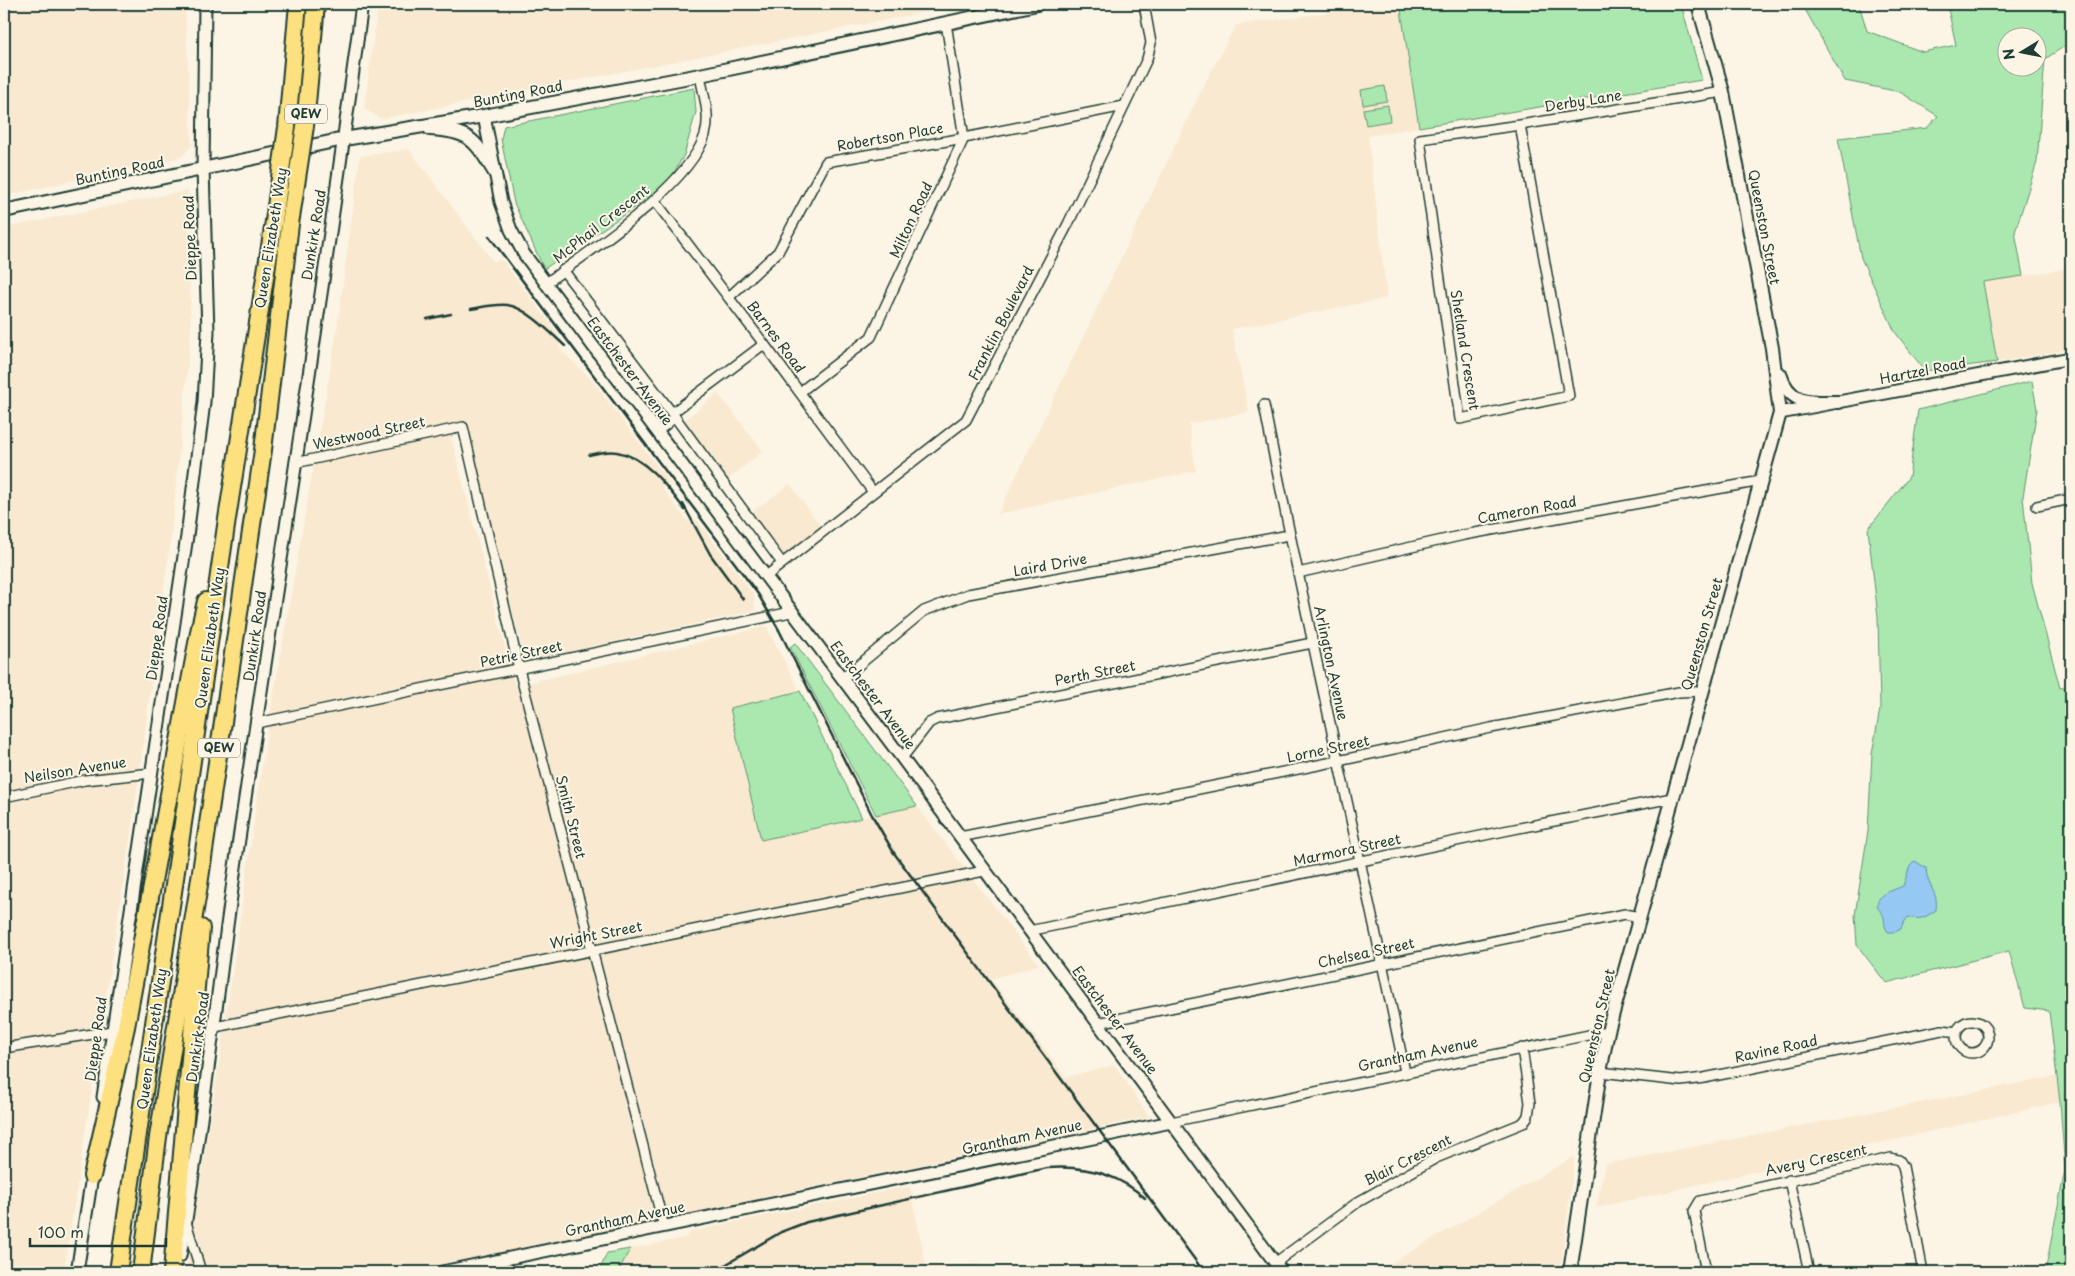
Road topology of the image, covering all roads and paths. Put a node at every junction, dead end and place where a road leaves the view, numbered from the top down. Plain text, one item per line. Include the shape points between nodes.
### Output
1 (205, 4) edge
2 (298, 4) edge
3 (316, 4) edge
4 (362, 4) edge
5 (1037, 4) edge
6 (1144, 4) edge
7 (1698, 4) edge
8 (946, 23) junction
9 (700, 75) junction
10 (1723, 92) junction
11 (1124, 106) junction
12 (484, 116) junction
13 (1520, 125) junction
14 (407, 128) junction
15 (1447, 136) joint
16 (964, 138) junction
17 (344, 139) junction
18 (203, 169) junction
19 (496, 173) junction
20 (655, 201) junction
21 (4, 211) edge
22 (564, 270) junction
23 (545, 284) junction
24 (728, 297) junction
25 (764, 344) junction
26 (1772, 348) junction
27 (2071, 358) edge
28 (800, 392) junction
29 (1839, 402) junction
30 (1264, 406) dead end
31 (1780, 413) junction
32 (674, 415) junction
33 (448, 430) joint
34 (658, 431) junction
35 (295, 463) junction
36 (1761, 481) junction
37 (873, 492) junction
38 (2071, 499) edge
39 (2037, 506) dead end
40 (227, 519) junction
41 (1289, 535) junction
42 (782, 562) junction
43 (1298, 572) junction
44 (765, 577) junction
45 (791, 612) junction
46 (1312, 643) junction
47 (519, 669) junction
48 (842, 679) junction
49 (1702, 691) junction
50 (257, 723) junction
51 (902, 758) junction
52 (1338, 761) junction
53 (152, 773) junction
54 (4, 797) edge
55 (1672, 798) junction
56 (960, 837) junction
57 (1361, 861) junction
58 (984, 871) junction
59 (199, 885) junction
60 (1640, 916) junction
61 (1029, 931) junction
62 (591, 949) junction
63 (1383, 964) junction
64 (1098, 1023) junction
65 (215, 1027) junction
66 (112, 1031) junction
67 (1608, 1031) junction
68 (1957, 1032) dead end
69 (4, 1048) edge
70 (1522, 1048) junction
71 (1405, 1072) junction
72 (1600, 1072) junction
73 (1171, 1122) junction
74 (92, 1176) junction
75 (1789, 1180) junction
76 (186, 1221) junction
77 (664, 1227) junction
78 (1278, 1268) edge
79 (77, 1272) edge
80 (118, 1272) edge
81 (141, 1272) edge
82 (172, 1272) edge
83 (177, 1272) edge
84 (200, 1272) edge
85 (442, 1272) edge
86 (1570, 1272) edge
87 (1706, 1272) edge
88 (1809, 1272) edge
89 (1923, 1272) edge

1 - 18 street, Dieppe Road
2 - 40 highway, Queen Elizabeth Way / QEW, bridge via 287,126
3 - 59 highway, Queen Elizabeth Way / QEW, bridge via 305,126 262,450
4 - 17 street, Dunkirk Road
5 - 8 main road, Bunting Road
6 - 11 street, Franklin Boulevard via 1151,44
7 - 10 main road, Queenston Street
8 - 9 main road, Bunting Road
8 - 16 street
9 - 12 main road, Bunting Road
9 - 20 street, McPhail Crescent via 707,115 705,134 694,157
10 - 13 street, Derby Lane
10 - 26 main road, Queenston Street
11 - 16 street, Robertson Place
11 - 37 street, Franklin Boulevard via 1068,224 966,420
12 - 14 main road, Bunting Road
12 - 19 street, Eastchester Avenue
13 - 15 street, Derby Lane
13 - 15 street, Shetland Crescent via 1569,396 1460,419 1420,140
14 - 17 main road, Bunting Road
14 - 19 main road via 445,130 469,137 488,158
16 - 24 street, Robertson Place via 826,162 778,252
16 - 28 street, Milton Road via 871,337
17 - 18 main road, Bunting Road
17 - 35 street, Dunkirk Road
18 - 21 main road, Bunting Road
18 - 53 street, Dieppe Road via 208,332 206,382
19 - 23 street, Eastchester Avenue via 501,202 511,230
20 - 22 street, McPhail Crescent
20 - 24 street, Barnes Road
22 - 23 street, McPhail Crescent
22 - 32 street, Eastchester Avenue
23 - 34 street, Eastchester Avenue
24 - 25 street, Barnes Road
25 - 28 street, Barnes Road
25 - 32 street
26 - 29 main road via 1783,382 1798,400
26 - 31 main road, Queenston Street
27 - 29 street, Hartzel Road
28 - 37 street, Barnes Road
29 - 31 street, Hartzel Road
30 - 41 street, Arlington Avenue
31 - 36 main road, Queenston Street
32 - 34 street
32 - 42 street, Eastchester Avenue
33 - 35 street, Westwood Street
33 - 47 street, Smith Street via 463,427
34 - 44 street, Eastchester Avenue
35 - 50 street, Dunkirk Road
36 - 43 street, Cameron Road via 1464,535
36 - 49 main road, Queenston Street
37 - 42 street, Franklin Boulevard
38 - 39 street
40 - 74 highway via 200,627 126,1027
40 - 80 highway, Queen Elizabeth Way / QEW
41 - 43 street, Arlington Avenue
41 - 48 street, Laird Drive via 968,594 924,611
42 - 44 street, Franklin Boulevard
43 - 46 street, Arlington Avenue
44 - 45 street, Eastchester Avenue
45 - 47 street, Petrie Street
45 - 48 street, Eastchester Avenue
46 - 51 street, Perth Street via 937,719 928,723
46 - 52 street, Arlington Avenue
47 - 50 street, Petrie Street
47 - 62 street, Smith Street
48 - 51 street, Eastchester Avenue
49 - 52 street, Lorne Street via 1679,692 1491,728
49 - 55 main road, Queenston Street
50 - 65 street, Dunkirk Road
51 - 56 street, Eastchester Avenue
52 - 56 street, Lorne Street
52 - 57 street, Arlington Avenue
53 - 54 street, Neilson Avenue via 85,780
53 - 66 street, Dieppe Road
55 - 57 street, Marmora Street
55 - 60 main road, Queenston Street
56 - 58 street, Eastchester Avenue
57 - 61 street, Marmora Street
57 - 63 street, Arlington Avenue
58 - 61 street, Eastchester Avenue
58 - 62 street, Wright Street
59 - 81 highway, Queen Elizabeth Way / QEW via 158,1137
59 - 82 highway via 202,936
60 - 63 street, Chelsea Street via 1625,914
60 - 67 main road, Queenston Street
61 - 64 street, Eastchester Avenue
62 - 65 street, Wright Street
62 - 77 street, Smith Street
63 - 64 street, Chelsea Street
63 - 71 street, Arlington Avenue
64 - 73 street, Eastchester Avenue
65 - 76 street, Dunkirk Road
66 - 69 street
66 - 74 street, Dieppe Road
67 - 70 street, Grantham Avenue
67 - 72 main road, Queenston Street
68 - 72 street, Ravine Road via 1942,1030 1682,1081
70 - 71 street, Grantham Avenue
70 - 78 street, Blair Crescent via 1530,1104 1523,1123 1436,1158 1358,1202
71 - 73 street, Grantham Avenue
72 - 86 main road, Queenston Street
73 - 77 street, Grantham Avenue
73 - 78 street, Eastchester Avenue
74 - 79 street, Dieppe Road
75 - 87 street, Avery Crescent via 1703,1199 1697,1204 1695,1219
75 - 88 street
75 - 89 street, Avery Crescent via 1891,1158 1899,1160
76 - 83 street, Dunkirk Road
76 - 84 street
77 - 85 street, Grantham Avenue

